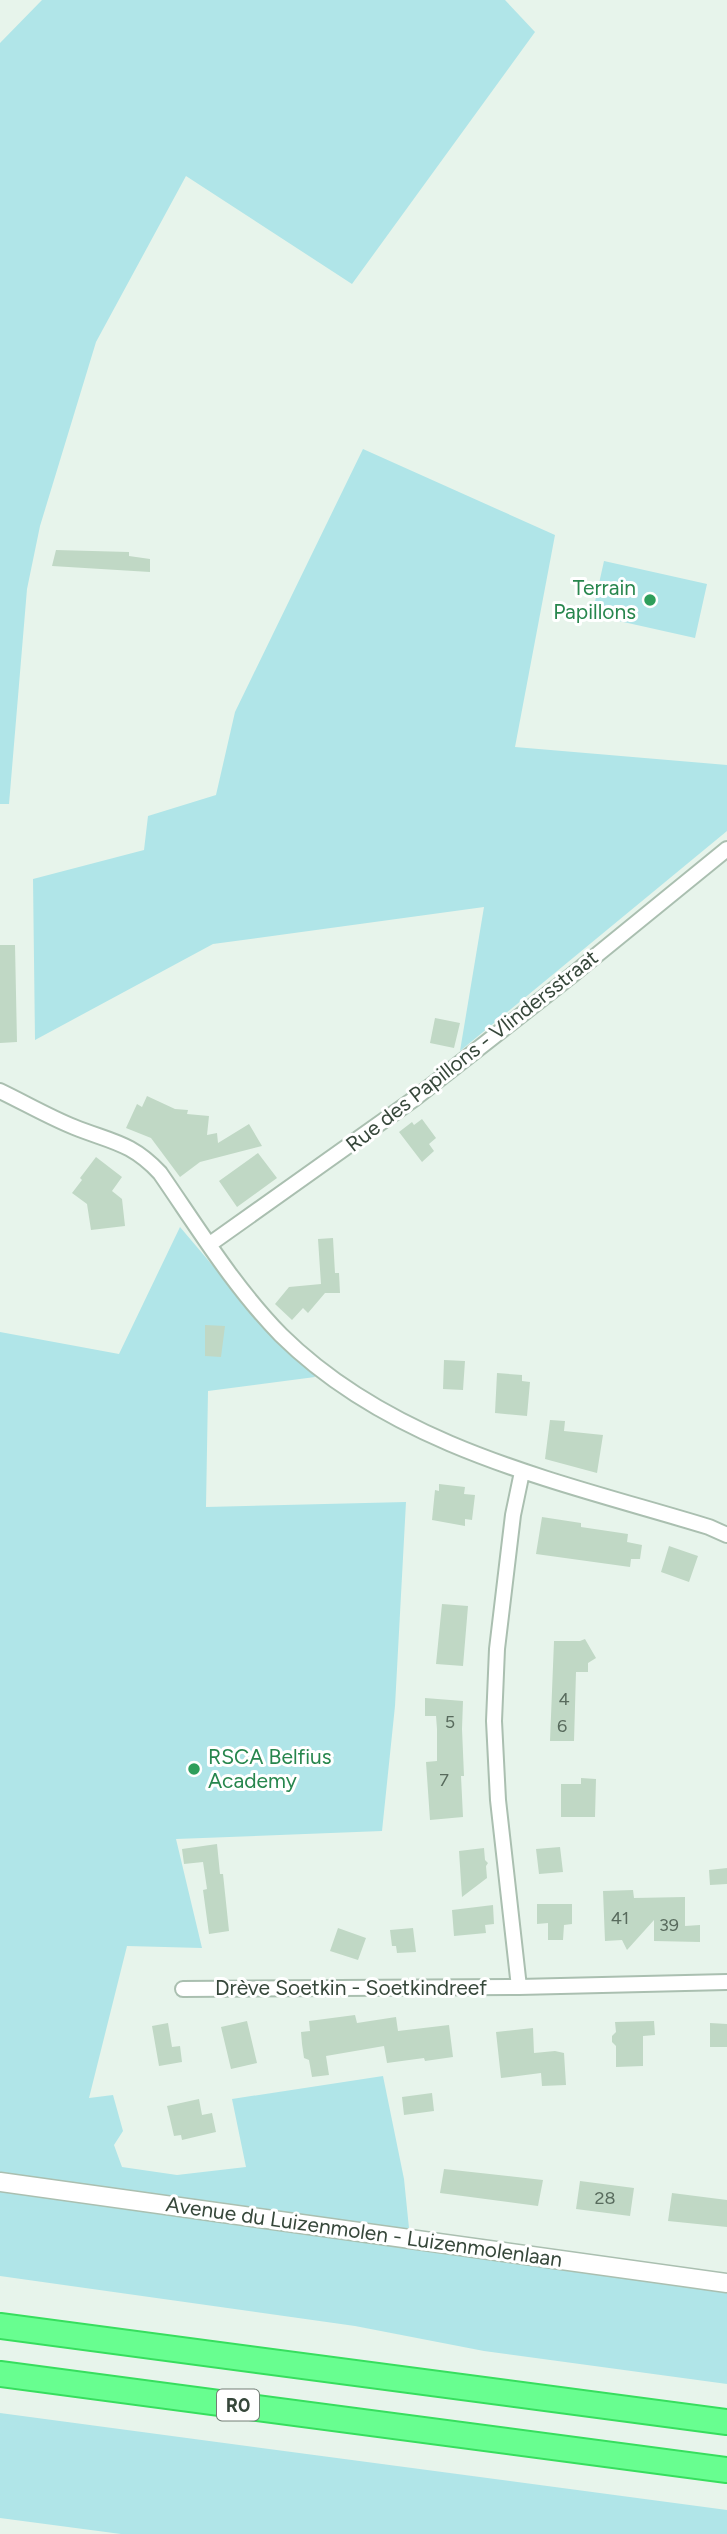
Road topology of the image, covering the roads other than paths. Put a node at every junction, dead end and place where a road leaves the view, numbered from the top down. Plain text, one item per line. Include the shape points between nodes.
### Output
1 (727, 849) edge
2 (0, 1091) edge
3 (210, 1244) junction
4 (522, 1472) junction
5 (727, 1535) edge
6 (727, 1982) edge
7 (519, 1987) junction
8 (183, 1989) dead end
9 (0, 2182) edge
10 (727, 2283) edge
11 (0, 2326) edge
12 (0, 2374) edge
13 (727, 2422) edge
14 (727, 2470) edge

1 - 3 street, Rue des Papillons - Vlindersstraat via 414,1099
2 - 3 street via 144,1155
3 - 4 street via 283,1336 340,1383 450,1444
4 - 5 street
4 - 7 street, Drève Soetkin - Soetkindreef via 513,1515 494,1721
6 - 7 street, Drève Soetkin - Soetkindreef
7 - 8 street, Drève Soetkin - Soetkindreef
9 - 10 street, Avenue du Luizenmolen - Luizenmolenlaan
11 - 13 highway, R0
12 - 14 highway, R0

